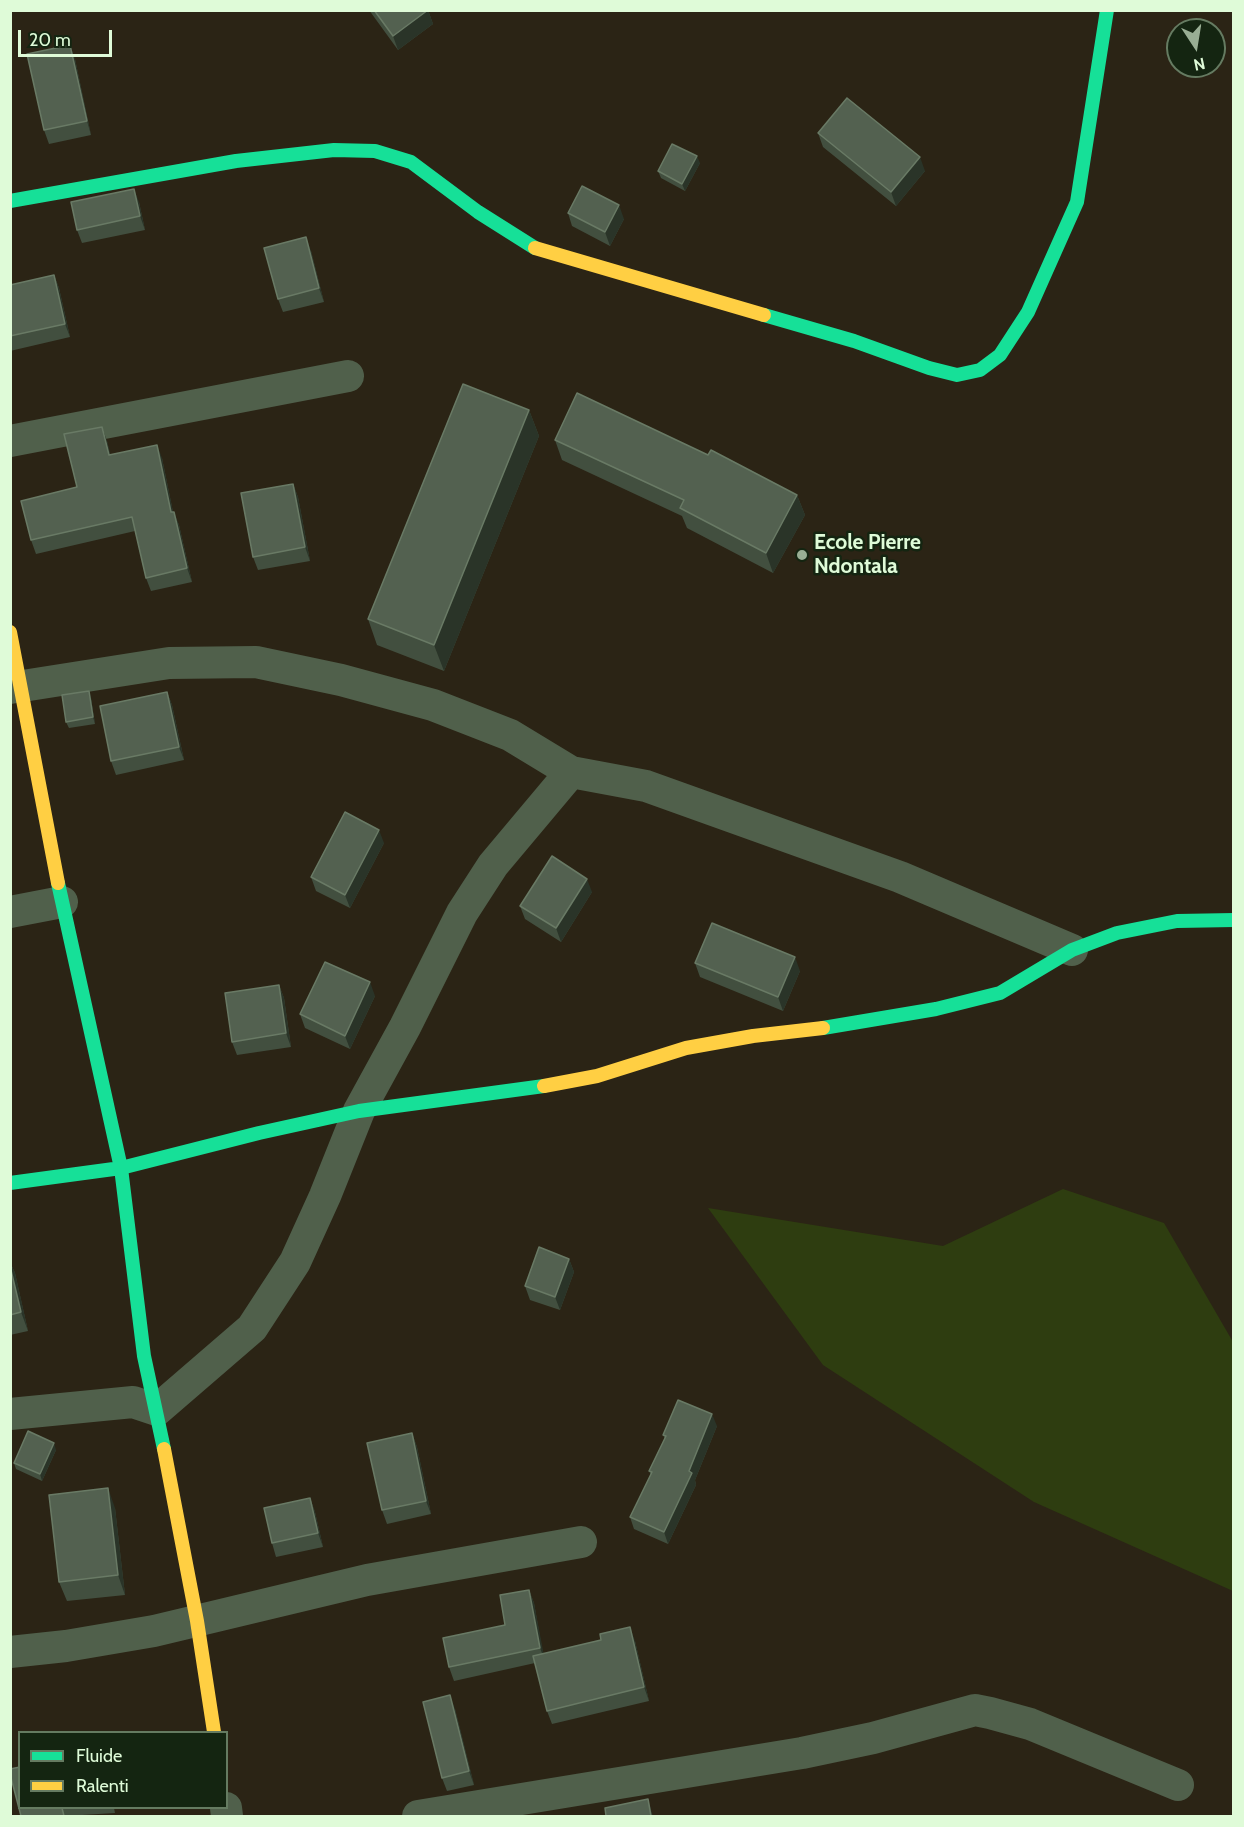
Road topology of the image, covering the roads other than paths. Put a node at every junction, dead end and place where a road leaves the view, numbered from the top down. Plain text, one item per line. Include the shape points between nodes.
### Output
1 (1107, 10) edge
2 (10, 201) edge
3 (348, 376) dead end
4 (10, 441) edge
5 (10, 632) edge
6 (15, 688) edge
7 (571, 772) junction
8 (62, 902) junction
9 (10, 912) edge
10 (1233, 920) edge
11 (1072, 950) junction
12 (358, 1112) junction
13 (121, 1168) junction
14 (10, 1183) edge
15 (157, 1410) junction
16 (10, 1414) edge
17 (581, 1542) dead end
18 (197, 1621) junction
19 (10, 1652) edge
20 (214, 1731) edge
21 (1178, 1785) dead end
22 (434, 1815) edge

1 - 2 street via 1077,202 1028,312 1000,356 980,370 957,375 534,248 411,162 375,151 334,150 236,161
3 - 4 street
5 - 6 street
6 - 7 street via 169,663 255,662 433,705 510,735
6 - 8 street
7 - 11 street via 646,786 900,877
7 - 12 street via 493,865 462,913
8 - 9 street
8 - 13 street
10 - 11 street via 1177,921 1117,933
11 - 12 street via 1000,993 936,1009 686,1048 597,1076 533,1088
12 - 13 street via 259,1132
12 - 15 street via 295,1262 252,1328
13 - 14 street
13 - 15 street via 144,1356
15 - 16 street via 133,1402
15 - 18 street
17 - 18 street via 367,1580
18 - 19 street via 77,1644
18 - 20 street
21 - 22 street via 1030,1724 975,1710 802,1753

